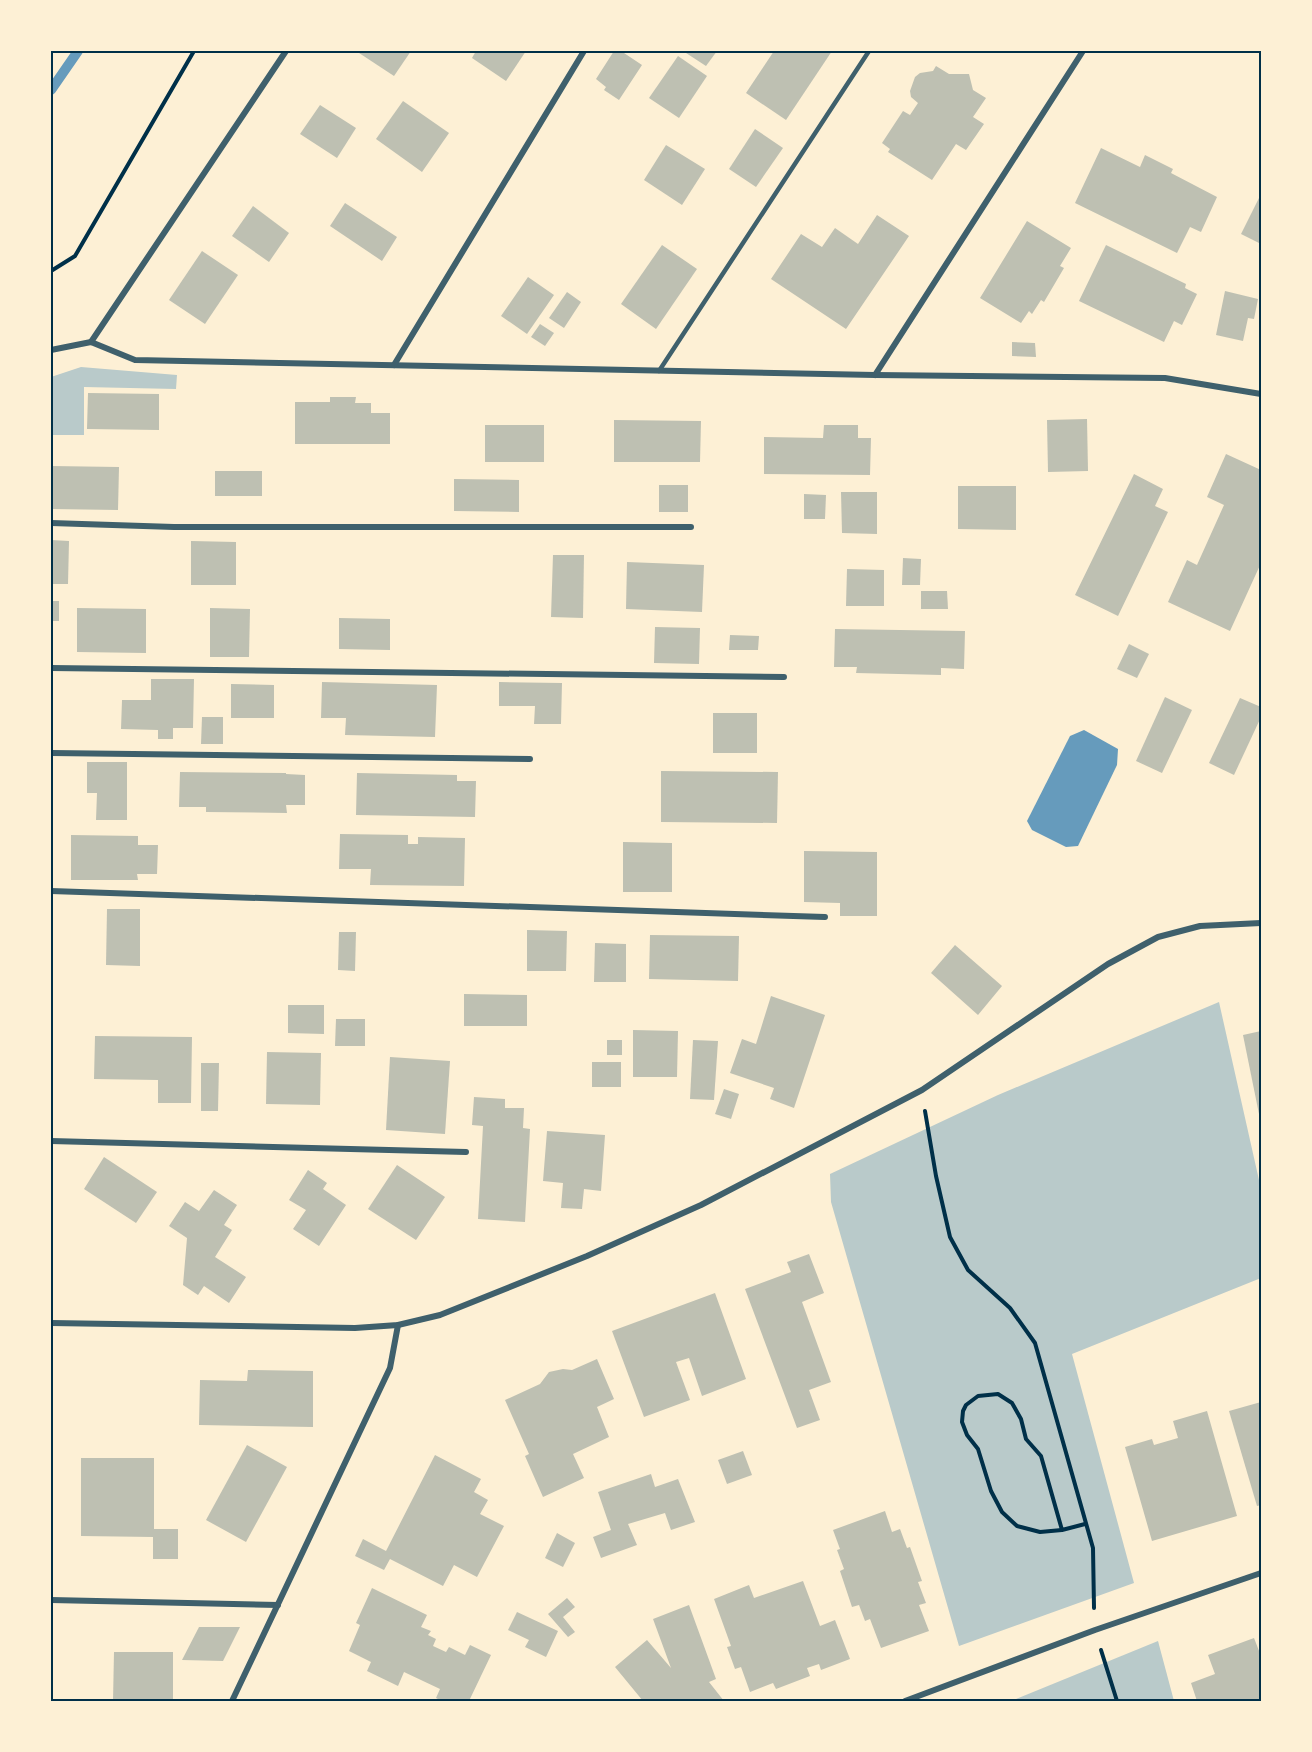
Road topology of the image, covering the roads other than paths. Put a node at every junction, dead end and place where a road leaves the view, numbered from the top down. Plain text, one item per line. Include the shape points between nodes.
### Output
1 (286, 51) edge
2 (584, 51) edge
3 (869, 51) edge
4 (1083, 51) edge
5 (91, 342) junction
6 (51, 350) edge
7 (394, 365) junction
8 (658, 371) junction
9 (875, 375) junction
10 (1261, 394) edge
11 (51, 523) edge
12 (691, 527) dead end
13 (51, 668) edge
14 (784, 677) dead end
15 (51, 753) edge
16 (530, 759) dead end
17 (51, 891) edge
18 (825, 916) dead end
19 (1261, 923) edge
20 (51, 1141) edge
21 (466, 1152) dead end
22 (51, 1323) edge
23 (398, 1325) junction
24 (1261, 1573) edge
25 (51, 1600) edge
26 (278, 1605) junction
27 (232, 1701) edge
28 (905, 1701) edge

1 - 5 street
2 - 7 street
3 - 8 lane
4 - 9 street
5 - 6 street
5 - 7 street via 135,360
7 - 8 street
8 - 9 street
9 - 10 street via 1165,378
11 - 12 street via 174,527
13 - 14 street
15 - 16 street
17 - 18 street
19 - 23 street via 1200,926 1158,937 1108,964 922,1090 701,1205 440,1315
20 - 21 street
22 - 23 street via 355,1328
23 - 26 street via 390,1368
24 - 28 street via 1095,1629
25 - 26 street
26 - 27 street

